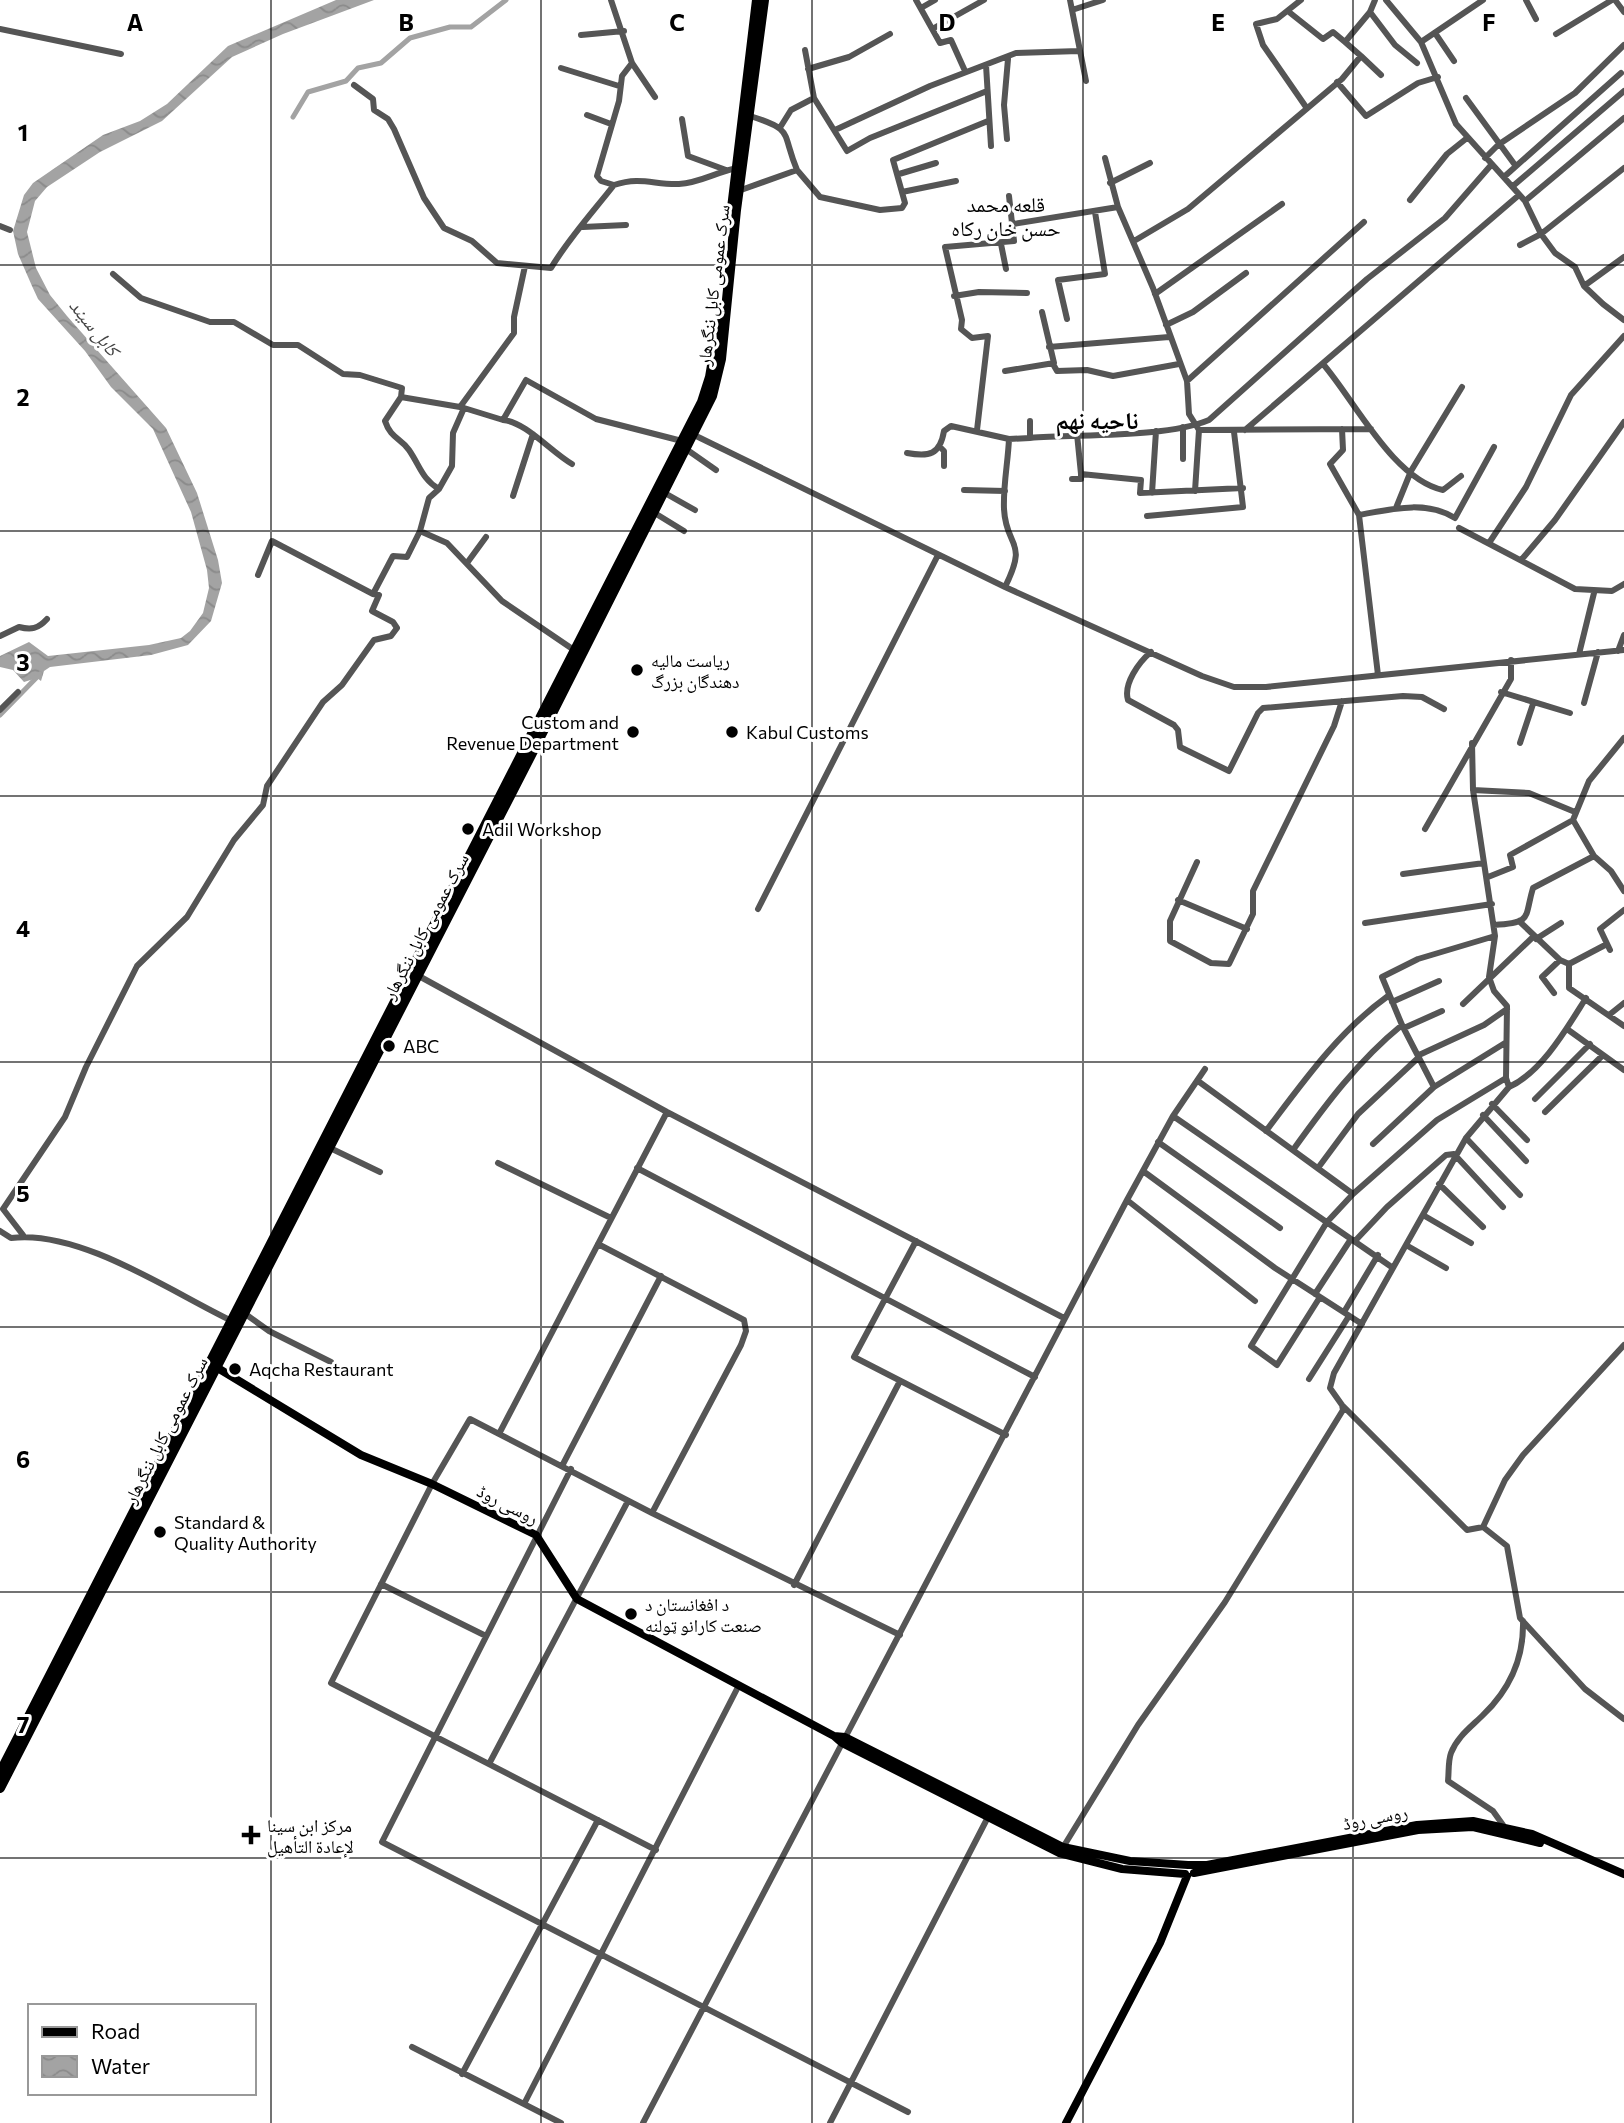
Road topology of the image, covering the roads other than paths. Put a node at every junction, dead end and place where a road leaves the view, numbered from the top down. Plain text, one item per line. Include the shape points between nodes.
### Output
1 (611, 0) edge
2 (757, 0) edge
3 (764, 0) edge
4 (916, 0) edge
5 (935, 0) edge
6 (984, 0) edge
7 (1070, 0) edge
8 (1103, 0) edge
9 (1301, 0) edge
10 (1374, 0) edge
11 (1387, 0) edge
12 (1483, 0) edge
13 (1525, 0) edge
14 (1614, 0) edge
15 (921, 8) junction
16 (1072, 10) junction
17 (1289, 12) junction
18 (1370, 12) junction
19 (1624, 12) edge
20 (1536, 19) dead end
21 (934, 28) junction
22 (0, 29) edge
23 (624, 31) junction
24 (1435, 33) junction
25 (890, 34) dead end
26 (1556, 34) dead end
27 (581, 35) dead end
28 (1345, 42) junction
29 (1421, 42) junction
30 (1624, 44) edge
31 (805, 50) dead end
32 (1079, 51) junction
33 (121, 54) dead end
34 (1361, 56) junction
35 (1008, 59) junction
36 (1454, 61) dead end
37 (632, 63) junction
38 (1417, 63) dead end
39 (986, 65) junction
40 (561, 68) dead end
41 (808, 69) junction
42 (965, 71) junction
43 (1621, 73) dead end
44 (1381, 75) dead end
45 (1437, 77) junction
46 (1086, 81) dead end
47 (1337, 82) junction
48 (354, 85) dead end
49 (619, 86) junction
50 (987, 91) junction
51 (1624, 91) edge
52 (655, 97) dead end
53 (814, 98) junction
54 (1466, 98) dead end
55 (1307, 107) junction
56 (587, 115) dead end
57 (750, 116) junction
58 (1624, 118) edge
59 (682, 119) dead end
60 (989, 121) junction
61 (611, 124) junction
62 (781, 126) junction
63 (835, 130) junction
64 (1467, 138) junction
65 (1007, 139) dead end
66 (1498, 145) junction
67 (991, 146) dead end
68 (1559, 149) junction
69 (1105, 158) dead end
70 (1485, 158) junction
71 (936, 163) dead end
72 (1150, 163) dead end
73 (1571, 163) junction
74 (1492, 164) junction
75 (1515, 165) junction
76 (1624, 168) edge
77 (731, 169) junction
78 (797, 170) junction
79 (899, 174) junction
80 (1505, 176) junction
81 (956, 181) dead end
82 (1110, 183) junction
83 (614, 185) junction
84 (1513, 186) junction
85 (741, 190) junction
86 (902, 192) junction
87 (1519, 195) junction
88 (1009, 196) dead end
89 (1410, 200) dead end
90 (1525, 201) junction
91 (1282, 204) dead end
92 (1118, 207) junction
93 (1095, 212) junction
94 (1364, 222) dead end
95 (1013, 224) junction
96 (626, 225) dead end
97 (0, 226) edge
98 (583, 227) junction
99 (10, 230) dead end
100 (1541, 234) junction
101 (1134, 241) junction
102 (1001, 244) junction
103 (1520, 245) dead end
104 (1624, 257) edge
105 (525, 266) junction
106 (1006, 269) dead end
107 (1246, 272) dead end
108 (113, 274) dead end
109 (1584, 286) junction
110 (1027, 293) dead end
111 (1155, 294) junction
112 (954, 296) junction
113 (1042, 312) dead end
114 (1067, 318) dead end
115 (1624, 320) edge
116 (1166, 325) junction
117 (1624, 336) edge
118 (1170, 337) junction
119 (1049, 347) junction
120 (1179, 364) junction
121 (1323, 364) junction
122 (1053, 365) junction
123 (1005, 370) dead end
124 (1187, 381) junction
125 (1462, 387) dead end
126 (401, 397) junction
127 (462, 407) junction
128 (503, 420) junction
129 (1030, 421) dead end
130 (1624, 422) edge
131 (1183, 427) junction
132 (1197, 428) junction
133 (1342, 429) junction
134 (1371, 429) junction
135 (977, 430) junction
136 (1245, 430) junction
137 (1156, 431) junction
138 (1234, 432) junction
139 (533, 434) junction
140 (1077, 434) junction
141 (1030, 438) junction
142 (687, 439) junction
143 (1009, 439) junction
144 (940, 447) junction
145 (1494, 447) dead end
146 (907, 453) dead end
147 (1183, 459) dead end
148 (572, 464) dead end
149 (944, 466) dead end
150 (716, 470) dead end
151 (1411, 471) junction
152 (1081, 474) junction
153 (1461, 476) dead end
154 (1072, 479) dead end
155 (1243, 488) junction
156 (439, 489) junction
157 (964, 490) dead end
158 (1005, 491) junction
159 (1195, 491) junction
160 (663, 492) junction
161 (1152, 493) junction
162 (513, 496) dead end
163 (1395, 508) junction
164 (695, 510) dead end
165 (653, 512) junction
166 (1359, 515) junction
167 (1147, 516) dead end
168 (1459, 528) dead end
169 (420, 531) junction
170 (684, 531) dead end
171 (486, 537) dead end
172 (1489, 543) junction
173 (938, 555) junction
174 (1522, 559) junction
175 (467, 562) junction
176 (258, 575) dead end
177 (1624, 585) edge
178 (1005, 587) junction
179 (1594, 593) junction
180 (373, 594) junction
181 (47, 619) dead end
182 (1624, 635) edge
183 (0, 636) edge
184 (574, 650) junction
185 (1621, 651) edge
186 (1151, 652) junction
187 (1598, 652) junction
188 (1579, 654) junction
189 (1511, 660) junction
190 (1378, 675) junction
191 (18, 692) dead end
192 (1501, 692) junction
193 (1342, 701) junction
194 (1584, 703) dead end
195 (1533, 704) junction
196 (1444, 709) dead end
197 (0, 710) edge
198 (1570, 713) dead end
199 (1472, 743) junction
200 (1520, 743) dead end
201 (1623, 744) edge
202 (1473, 790) junction
203 (1576, 812) junction
204 (1573, 820) junction
205 (1425, 829) dead end
206 (1594, 856) junction
207 (1197, 862) dead end
208 (1484, 863) junction
209 (1402, 874) dead end
210 (1488, 877) junction
211 (1624, 891) edge
212 (1178, 900) junction
213 (1492, 904) junction
214 (758, 909) dead end
215 (1624, 910) edge
216 (1519, 921) junction
217 (1365, 923) dead end
218 (1562, 923) dead end
219 (1494, 925) junction
220 (1247, 929) junction
221 (1495, 936) junction
222 (1534, 938) junction
223 (1560, 960) junction
224 (1569, 964) junction
225 (413, 973) junction
226 (1489, 977) junction
227 (1439, 981) dead end
228 (1554, 993) dead end
229 (1586, 998) junction
230 (1390, 999) junction
231 (1624, 1003) edge
232 (1463, 1004) dead end
233 (1507, 1009) junction
234 (1442, 1011) dead end
235 (1609, 1015) junction
236 (1624, 1026) edge
237 (1403, 1027) junction
238 (1567, 1029) junction
239 (1505, 1043) junction
240 (1590, 1044) junction
241 (1604, 1055) junction
242 (1419, 1057) junction
243 (1205, 1069) dead end
244 (1624, 1070) edge
245 (1506, 1078) junction
246 (1198, 1081) junction
247 (1434, 1087) junction
248 (1509, 1087) junction
249 (1535, 1099) dead end
250 (1492, 1104) junction
251 (667, 1112) junction
252 (1545, 1112) dead end
253 (1483, 1115) junction
254 (1173, 1116) junction
255 (1266, 1131) junction
256 (1466, 1138) junction
257 (1527, 1140) dead end
258 (1158, 1142) junction
259 (1373, 1144) dead end
260 (328, 1147) junction
261 (1293, 1150) junction
262 (1455, 1157) junction
263 (1526, 1161) dead end
264 (498, 1163) dead end
265 (637, 1168) junction
266 (1318, 1168) junction
267 (1143, 1171) junction
268 (380, 1172) dead end
269 (1440, 1184) junction
270 (1353, 1194) junction
271 (1520, 1195) dead end
272 (1127, 1200) junction
273 (1503, 1207) dead end
274 (290, 1211) junction
275 (1423, 1215) junction
276 (611, 1218) junction
277 (1327, 1222) junction
278 (1483, 1227) dead end
279 (1280, 1228) dead end
280 (0, 1231) edge
281 (20, 1236) junction
282 (1353, 1240) junction
283 (916, 1241) junction
284 (1471, 1243) dead end
285 (598, 1244) junction
286 (1406, 1245) junction
287 (1378, 1255) junction
288 (1392, 1268) junction
289 (1447, 1268) dead end
290 (661, 1276) junction
291 (1292, 1280) junction
292 (1317, 1295) junction
293 (884, 1300) junction
294 (1255, 1301) dead end
295 (244, 1313) junction
296 (1346, 1314) junction
297 (1064, 1318) junction
298 (230, 1320) junction
299 (1362, 1325) junction
300 (1624, 1345) edge
301 (331, 1362) dead end
302 (216, 1367) junction
303 (1035, 1377) junction
304 (1308, 1379) dead end
305 (900, 1381) junction
306 (1342, 1405) junction
307 (500, 1432) junction
308 (1006, 1435) junction
309 (562, 1465) junction
310 (571, 1469) junction
311 (432, 1484) junction
312 (628, 1501) junction
313 (652, 1513) junction
314 (1483, 1527) junction
315 (536, 1535) junction
316 (381, 1584) junction
317 (794, 1585) junction
318 (577, 1599) junction
319 (1523, 1621) junction
320 (900, 1635) junction
321 (486, 1636) junction
322 (61, 1660) junction
323 (739, 1685) junction
324 (1624, 1719) edge
325 (435, 1736) junction
326 (21, 1740) junction
327 (843, 1740) junction
328 (489, 1764) junction
329 (0, 1773) edge
330 (0, 1788) edge
331 (987, 1819) junction
332 (598, 1820) junction
333 (1503, 1825) junction
334 (656, 1850) junction
335 (1061, 1850) junction
336 (1563, 1850) junction
337 (1189, 1871) junction
338 (1624, 1874) edge
339 (542, 1923) junction
340 (601, 1956) junction
341 (703, 2007) junction
342 (412, 2047) dead end
343 (462, 2074) junction
344 (850, 2083) junction
345 (524, 2104) junction
346 (908, 2112) dead end
347 (561, 2123) edge
348 (643, 2123) edge
349 (830, 2123) edge
350 (1066, 2123) edge

1 - 23 street
2 - 77 highway, سرک عمومی کابل ننگرهار
3 - 57 highway, سرک عمومی کابل ننگرهار
4 - 15 street
5 - 15 street
6 - 21 street
7 - 16 street
8 - 16 street
9 - 17 street
10 - 18 street
11 - 29 street
12 - 24 street
13 - 20 street
14 - 19 street
14 - 26 street
15 - 21 street
16 - 32 street
17 - 28 street via 1323,39 1333,32
17 - 55 street via 1255,24 1263,46
18 - 28 street
18 - 38 street via 1395,45
21 - 42 street via 940,43 951,40
22 - 33 street
23 - 27 street
23 - 37 street
24 - 29 street
24 - 36 street
25 - 41 street via 849,57
28 - 34 street
29 - 45 street
30 - 66 street via 1575,93
31 - 41 street
32 - 35 street via 1016,53
32 - 46 street
34 - 44 street
34 - 47 street
35 - 39 street
35 - 65 street
37 - 49 street
37 - 52 street
39 - 42 street
39 - 50 street
40 - 49 street
41 - 53 street
42 - 63 street
43 - 75 street
45 - 47 street via 1418,83 1366,116
45 - 64 street via 1450,113
47 - 55 street
48 - 105 street via 373,99 374,110 388,119 424,198 444,228 472,241 497,263
49 - 61 street
50 - 60 street
50 - 63 street via 847,151
51 - 68 street
53 - 62 street via 791,110
53 - 63 street
54 - 66 street
55 - 101 street via 1188,209
56 - 61 street
57 - 62 street
57 - 85 highway, سرک عمومی کابل ننگرهار
58 - 73 street
59 - 77 street via 688,156
60 - 67 street
60 - 79 street via 893,160
61 - 83 street via 597,176
62 - 78 street
64 - 70 street
64 - 89 street via 1447,154
66 - 70 street
66 - 75 street
68 - 73 street
68 - 84 street
69 - 82 street
70 - 74 street
71 - 79 street
72 - 82 street
73 - 90 street
74 - 80 street
74 - 132 street via 1445,218 1367,279
75 - 80 street
76 - 100 street
77 - 83 street via 686,183 652,179
77 - 142 highway, سرک عمومی کابل ننگرهار via 710,377
78 - 85 street
78 - 86 street via 820,197 880,210 905,207
79 - 86 street
80 - 84 street
81 - 86 street
82 - 92 street
83 - 98 street
84 - 87 street
85 - 142 highway, سرک عمومی کابل ننگرهار via 718,379
87 - 90 street
87 - 121 street
88 - 95 street
90 - 100 street
91 - 111 street
92 - 93 street
92 - 101 street
93 - 95 street
93 - 114 street via 1105,274 1058,280
94 - 124 street
95 - 102 street via 1014,241
96 - 98 street
97 - 99 street
98 - 105 street via 569,237 551,268
100 - 103 street
100 - 109 street via 1574,268
101 - 111 street
102 - 106 street
102 - 112 street via 945,247
104 - 109 street
105 - 127 street via 514,333
107 - 116 street via 1193,312
108 - 126 street via 141,298 210,322 234,322 273,345 298,345 344,374 402,388
109 - 115 street
110 - 112 street
111 - 116 street
112 - 135 street via 961,329 972,338 988,336
113 - 119 street
116 - 118 street
117 - 172 street via 1571,395 1526,487
118 - 119 street
118 - 120 street
119 - 122 street
120 - 122 street via 1113,376 1087,370 1057,371
120 - 124 street
121 - 134 street
121 - 136 street
122 - 123 street
124 - 132 street via 1189,414
125 - 151 street
126 - 127 street
126 - 156 street via 385,421 389,435 408,448 418,469
127 - 128 street
127 - 156 street via 453,433 452,466
128 - 139 street
128 - 142 street via 526,380 596,419
129 - 141 street
130 - 174 street
131 - 132 street
131 - 137 street
131 - 147 street
132 - 138 street
132 - 159 street
133 - 134 street
133 - 136 street
133 - 166 street via 1343,450 1330,464
134 - 151 street
135 - 143 street
135 - 144 street via 951,426 944,431
136 - 138 street
137 - 140 street
137 - 161 street
138 - 155 street
139 - 148 street
139 - 162 street
140 - 141 street
140 - 152 street
141 - 143 street
142 - 150 street
142 - 160 highway, سرک عمومی کابل ننگرهار
142 - 173 street via 908,537
142 - 184 highway, سرک عمومی کابل ننگرهار
143 - 158 street
144 - 146 street via 931,455
144 - 149 street
145 - 163 street via 1455,518 1432,507
151 - 153 street via 1443,491
151 - 163 street
152 - 154 street via 1081,479
152 - 161 street via 1141,480 1140,493
155 - 159 street
155 - 167 street via 1243,507 1239,509
156 - 169 street via 429,498
157 - 158 street
158 - 178 street via 1004,511 1017,559
159 - 161 street
160 - 164 street
160 - 165 highway, سرک عمومی کابل ننگرهار
163 - 166 street
165 - 170 street
165 - 225 highway, سرک عمومی کابل ننگرهار
166 - 190 street
168 - 172 street
169 - 175 street via 447,543
169 - 180 street via 407,557 393,556
171 - 175 street
172 - 174 street
173 - 178 street
173 - 214 street
174 - 179 street via 1575,589
175 - 184 street via 502,601
176 - 180 street via 272,541
177 - 179 street via 1619,590
178 - 186 street
179 - 188 street
180 - 281 street via 379,594 372,611 393,622 395,632 374,640 342,685 323,702 267,786 263,805 234,840 187,917 137,965 65,1117 3,1209
181 - 183 street via 39,627 19,627
182 - 185 street
184 - 225 highway, سرک عمومی کابل ننگرهار
185 - 187 street
186 - 190 street via 1234,687
186 - 193 street via 1136,669 1128,700 1174,725 1180,747 1229,771 1264,708
187 - 188 street
187 - 194 street
188 - 189 street
189 - 190 street
189 - 192 street via 1511,679
191 - 197 street
192 - 195 street
192 - 199 street
193 - 196 street via 1422,697
193 - 220 street via 1253,891 1253,914
195 - 198 street
195 - 200 street
199 - 202 street
199 - 205 street
201 - 203 street via 1589,781
202 - 203 street via 1529,793
202 - 208 street
203 - 204 street
204 - 206 street
204 - 210 street via 1510,855 1511,870
206 - 211 street
206 - 216 street via 1533,888 1530,912
207 - 212 street
208 - 209 street
208 - 210 street
210 - 213 street
212 - 220 street
212 - 220 street via 1170,921 1170,941 1211,963 1229,964
213 - 217 street
213 - 219 street
215 - 224 street via 1600,928 1608,947
216 - 219 street
216 - 222 street
218 - 222 street
219 - 221 street
221 - 226 street
221 - 230 street via 1386,973 1382,981
222 - 223 street
222 - 226 street
223 - 224 street
223 - 228 street via 1542,977
224 - 229 street via 1569,988
225 - 251 street
225 - 260 highway, سرک عمومی کابل ننگرهار
225 - 274 highway, سرک عمومی کابل ننگرهار
226 - 232 street
226 - 233 street
227 - 230 street
229 - 235 street
229 - 238 street
230 - 237 street
230 - 255 street via 1358,1018
231 - 235 street
233 - 239 street
233 - 242 street
234 - 237 street
235 - 236 street
237 - 242 street
237 - 261 street via 1380,1043 1339,1086
238 - 240 street
238 - 248 street via 1533,1069
239 - 245 street
239 - 247 street
240 - 241 street
240 - 249 street
241 - 244 street
241 - 252 street
242 - 247 street
242 - 266 street via 1358,1114
243 - 246 street
245 - 248 street
245 - 270 street via 1437,1120
246 - 254 street
246 - 255 street
247 - 259 street
248 - 250 street
250 - 253 street
250 - 257 street
251 - 265 street
251 - 283 street
253 - 256 street
253 - 263 street
254 - 258 street
254 - 277 street
255 - 261 street
256 - 262 street
256 - 271 street
258 - 267 street
258 - 279 street
260 - 268 street
260 - 274 highway, سرک عمومی کابل ننگرهار
261 - 266 street
262 - 269 street
262 - 273 street
262 - 282 street via 1446,1155
264 - 276 street
265 - 276 street
265 - 293 street
266 - 270 street
267 - 272 street
267 - 291 street
269 - 275 street
269 - 278 street
270 - 277 street
272 - 294 street
272 - 297 street
274 - 295 highway, سرک عمومی کابل ننگرهار
274 - 298 highway, سرک عمومی کابل ننگرهار
275 - 284 street
275 - 286 street
276 - 285 street
277 - 282 street
277 - 291 street
280 - 281 street
281 - 298 street via 57,1242 128,1267
282 - 287 street
282 - 292 street
283 - 293 street
283 - 297 street
285 - 290 street
285 - 307 street
286 - 288 street
286 - 289 street
287 - 288 street
287 - 296 street
288 - 299 street
290 - 309 street
290 - 313 street via 744,1320 746,1331
291 - 292 street
291 - 292 street via 1251,1346 1275,1364
292 - 296 street
293 - 303 street
293 - 305 street via 854,1357
295 - 301 street
295 - 302 highway, سرک عمومی کابل ننگرهار
296 - 299 street
296 - 304 street
297 - 303 street
298 - 322 highway, سرک عمومی کابل ننگرهار
299 - 306 street via 1331,1381 1330,1388
300 - 314 street via 1523,1455 1505,1480
302 - 311 main road, روسی روڈ via 361,1455
302 - 322 highway, سرک عمومی کابل ننگرهار
303 - 308 street
305 - 308 street
305 - 317 street
306 - 314 street via 1467,1530
306 - 335 street via 1225,1602 1138,1725
307 - 309 street
307 - 311 street via 470,1419
308 - 320 street
309 - 310 street
310 - 312 street
310 - 315 street
311 - 315 main road, روسی روڈ
311 - 316 street
312 - 313 street
312 - 318 street
313 - 317 street
314 - 319 street via 1507,1546
315 - 318 main road, روسی روڈ
315 - 321 street
316 - 321 street
316 - 325 street via 331,1683
317 - 320 street
318 - 323 main road, روسی روڈ
318 - 328 street
319 - 324 street via 1585,1689
319 - 333 street via 1517,1664 1499,1700 1463,1734 1451,1754 1448,1781 1493,1811
320 - 327 street
321 - 325 street
322 - 326 highway, سرک عمومی کابل ننگرهار
323 - 327 main road, روسی روڈ
323 - 334 street
325 - 328 street
325 - 339 street via 383,1842
326 - 329 highway, سرک عمومی کابل ننگرهار
326 - 330 highway, سرک عمومی کابل ننگرهار
327 - 331 main road, روسی روڈ
327 - 335 main road, روسی روڈ
327 - 341 street
328 - 332 street
331 - 335 main road, روسی روڈ
331 - 344 street
332 - 334 street
332 - 339 street
333 - 336 main road, روسی روڈ
333 - 337 main road, روسی روڈ via 1473,1821 1417,1825
334 - 340 street
335 - 337 main road, روسی روڈ
336 - 337 main road, روسی روڈ via 1473,1827
336 - 338 main road, روسی روڈ
337 - 350 main road via 1172,1915
339 - 340 street
339 - 343 street
340 - 341 street
340 - 345 street
341 - 344 street
341 - 348 street
342 - 343 street
343 - 345 street
344 - 346 street
344 - 349 street
345 - 347 street

